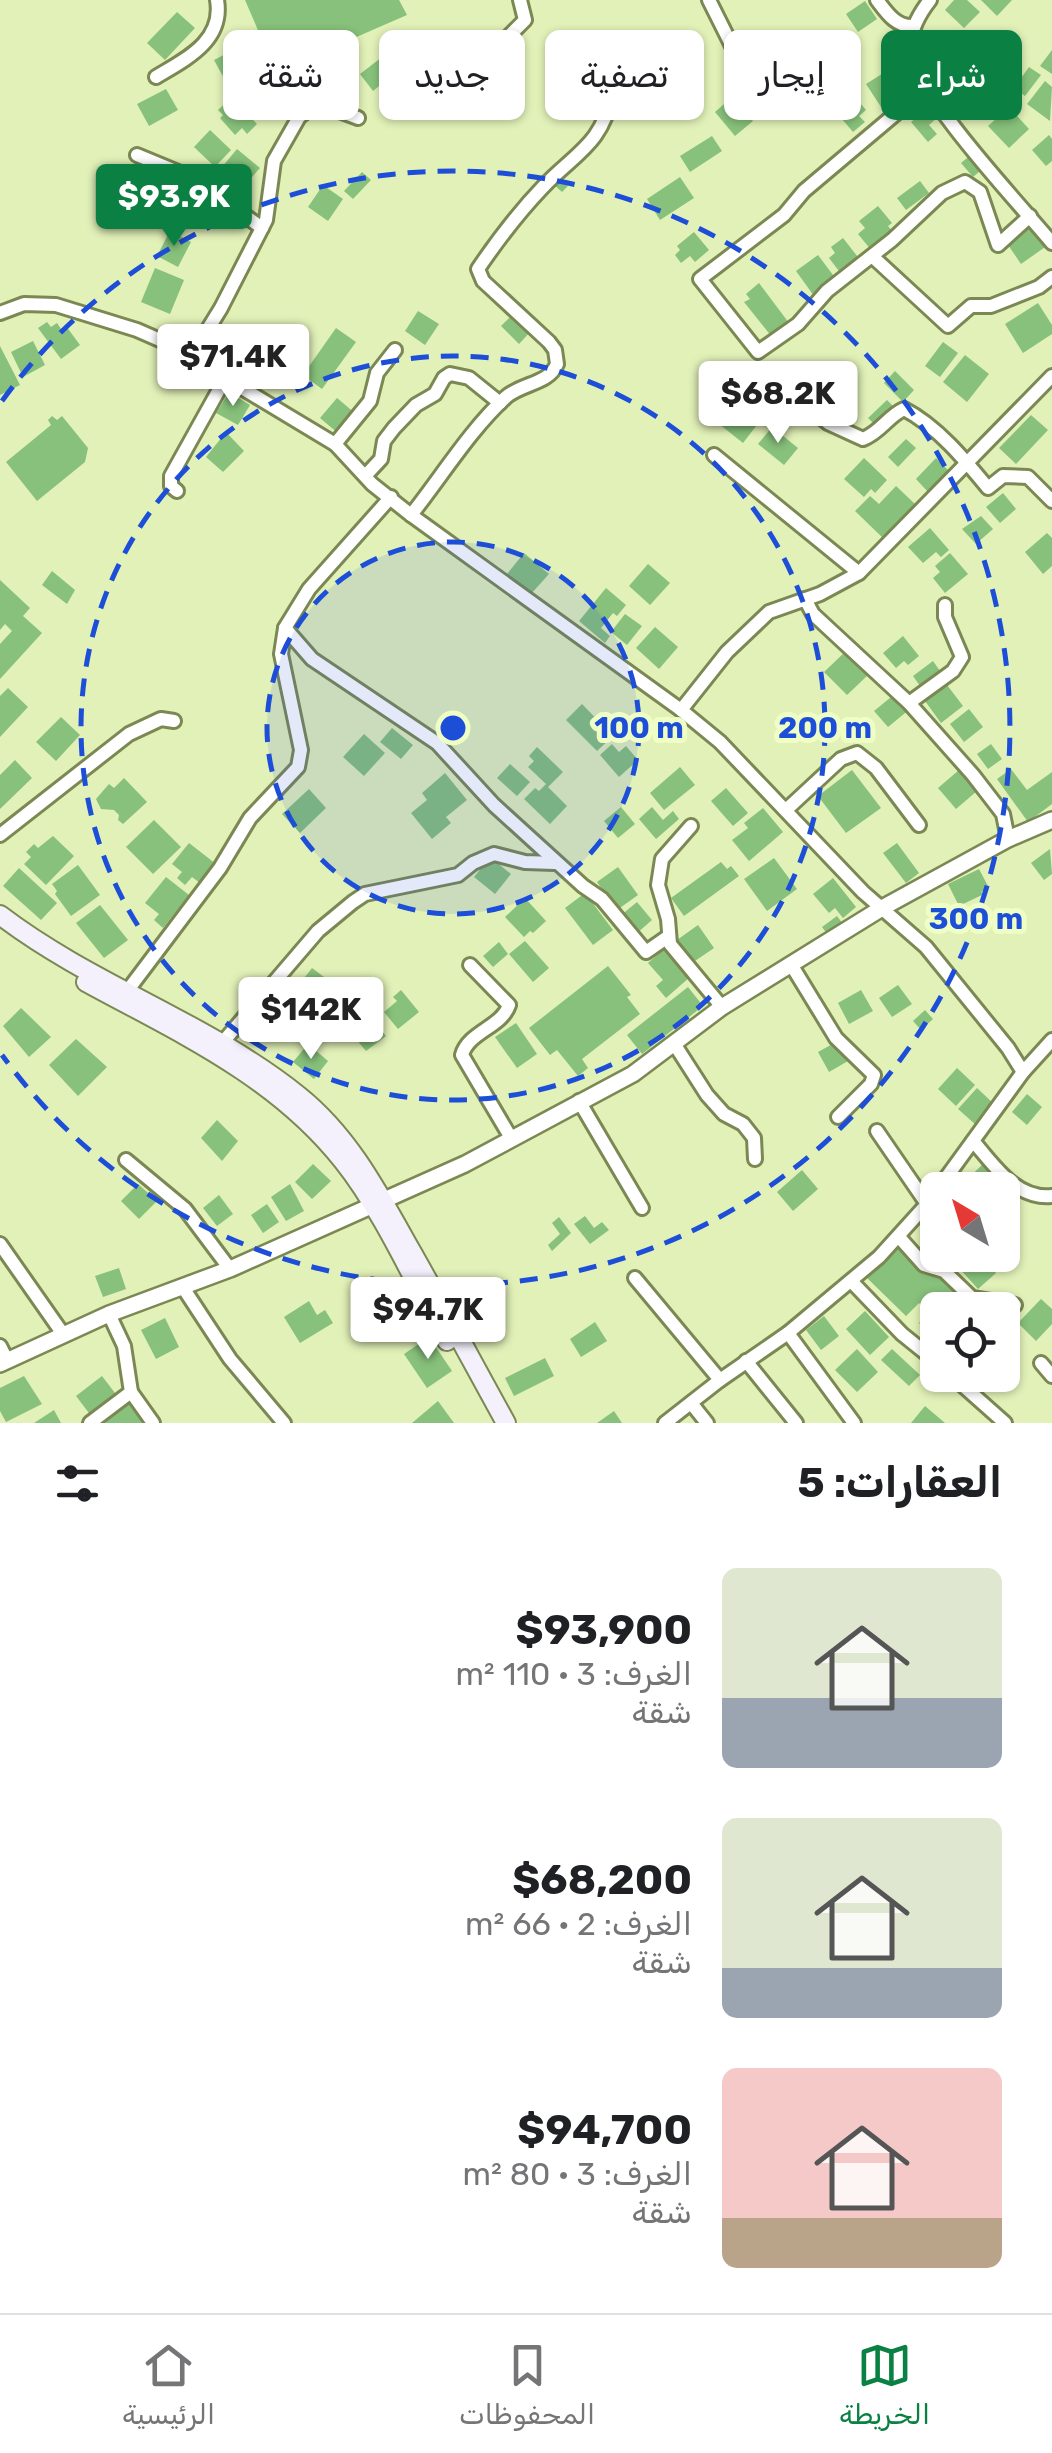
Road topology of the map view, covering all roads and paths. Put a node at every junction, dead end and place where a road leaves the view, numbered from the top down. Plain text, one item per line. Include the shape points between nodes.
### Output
1 (217, 0) edge
2 (520, 0) edge
3 (709, 0) edge
4 (877, 0) edge
5 (930, 0) edge
6 (914, 26) junction
7 (515, 30) edge
8 (724, 30) edge
9 (913, 30) edge
10 (156, 76) dead end
11 (297, 120) edge
12 (604, 120) edge
13 (887, 120) edge
14 (951, 120) edge
15 (136, 155) dead end
16 (1030, 216) junction
17 (262, 228) junction
18 (1052, 242) edge
19 (872, 256) junction
20 (1052, 277) edge
21 (0, 313) edge
22 (395, 350) dead end
23 (192, 355) junction
24 (1052, 376) edge
25 (226, 377) junction
26 (500, 403) junction
27 (810, 408) dead end
28 (335, 444) junction
29 (714, 456) dead end
30 (967, 462) junction
31 (366, 475) junction
32 (177, 490) dead end
33 (391, 497) junction
34 (1052, 501) edge
35 (411, 515) junction
36 (859, 573) junction
37 (804, 599) junction
38 (945, 605) dead end
39 (285, 628) junction
40 (908, 703) junction
41 (681, 710) junction
42 (174, 722) dead end
43 (786, 810) junction
44 (1052, 820) edge
45 (919, 824) dead end
46 (691, 826) dead end
47 (0, 834) edge
48 (1008, 840) junction
49 (558, 864) junction
50 (882, 908) junction
51 (0, 914) edge
52 (0, 930) edge
53 (668, 936) junction
54 (470, 965) dead end
55 (792, 966) junction
56 (128, 990) junction
57 (722, 1007) junction
58 (1052, 1040) edge
59 (223, 1042) junction
60 (674, 1045) junction
61 (1024, 1072) junction
62 (580, 1101) junction
63 (838, 1116) dead end
64 (877, 1130) dead end
65 (511, 1138) junction
66 (972, 1141) junction
67 (755, 1158) dead end
68 (126, 1160) dead end
69 (950, 1172) edge
70 (920, 1192) edge
71 (1052, 1196) edge
72 (377, 1204) junction
73 (642, 1208) dead end
74 (920, 1213) edge
75 (899, 1237) junction
76 (0, 1244) edge
77 (230, 1269) junction
78 (635, 1278) dead end
79 (852, 1282) junction
80 (184, 1288) junction
81 (966, 1292) edge
82 (109, 1314) junction
83 (788, 1333) junction
84 (63, 1334) junction
85 (920, 1348) edge
86 (2, 1356) edge
87 (746, 1360) junction
88 (1041, 1363) dead end
89 (1052, 1376) edge
90 (720, 1380) junction
91 (131, 1392) junction
92 (971, 1392) edge
93 (692, 1403) junction
94 (90, 1423) edge
95 (153, 1423) edge
96 (284, 1423) edge
97 (492, 1423) edge
98 (506, 1423) edge
99 (665, 1423) edge
100 (706, 1423) edge
101 (796, 1423) edge
102 (854, 1423) edge
103 (1006, 1423) edge

1 - 10 street via 216,24 204,45
2 - 7 street via 525,20
3 - 8 street
4 - 6 street via 896,22
5 - 6 street
6 - 9 street
11 - 17 street via 274,161
12 - 26 street via 588,148 541,189 478,268 558,357 548,378 519,387
13 - 19 street via 784,215 700,278 758,352
14 - 16 street
15 - 17 street via 195,178
16 - 18 street
16 - 19 street via 998,245 980,192 965,182 942,193
17 - 23 street
19 - 20 street via 948,326 971,306 992,306
21 - 23 street via 24,304 56,305
22 - 28 street via 376,373 370,400
23 - 25 street
24 - 30 street
25 - 28 street
25 - 32 street via 171,476
26 - 31 street via 468,378 450,374 384,440 381,459
26 - 35 street
27 - 30 street via 863,438 904,409
28 - 31 street
29 - 36 street
30 - 34 street via 988,488 1002,476 1028,477
30 - 36 street
31 - 33 street
33 - 35 street
33 - 39 street via 309,589
35 - 41 street
36 - 37 street
37 - 40 street
37 - 41 street via 754,624
38 - 40 street via 962,656 953,671
39 - 49 street via 312,658 437,743
39 - 56 street via 281,654 301,750 298,767 243,827
40 - 48 street via 1003,814
41 - 43 street
42 - 47 street via 161,719 129,734
43 - 45 street via 856,753 876,768
43 - 50 street
44 - 48 street
46 - 53 street via 662,859 658,885
48 - 50 street
49 - 53 street via 602,900 646,952
49 - 59 street via 494,854 447,879 365,894 318,931
50 - 55 street
50 - 61 street via 926,947
51 - 56 main road
52 - 72 main road via 277,1094
53 - 57 street
54 - 65 street via 509,1006 462,1054
55 - 57 street
55 - 63 street via 836,1038 874,1075
56 - 59 main road
57 - 60 street
58 - 61 street
59 - 72 main road via 317,1112 360,1162
60 - 62 street
60 - 67 street via 707,1095 744,1124 754,1138
61 - 66 street
62 - 65 street
62 - 73 street
64 - 70 street
65 - 72 street
66 - 69 street
66 - 71 street via 1018,1189
68 - 77 street via 185,1209
72 - 77 street
72 - 97 main road
72 - 98 main road
74 - 75 street
75 - 79 street
75 - 81 street via 924,1265 944,1270
76 - 84 street
77 - 80 street
78 - 90 street
79 - 83 street
79 - 85 street
80 - 82 street
80 - 96 street via 230,1359
82 - 84 street
82 - 91 street via 124,1346
83 - 87 street
83 - 102 street
84 - 86 street
87 - 90 street
87 - 101 street
88 - 89 street
90 - 93 street
91 - 94 street
91 - 95 street
92 - 103 street
93 - 99 street
93 - 100 street

